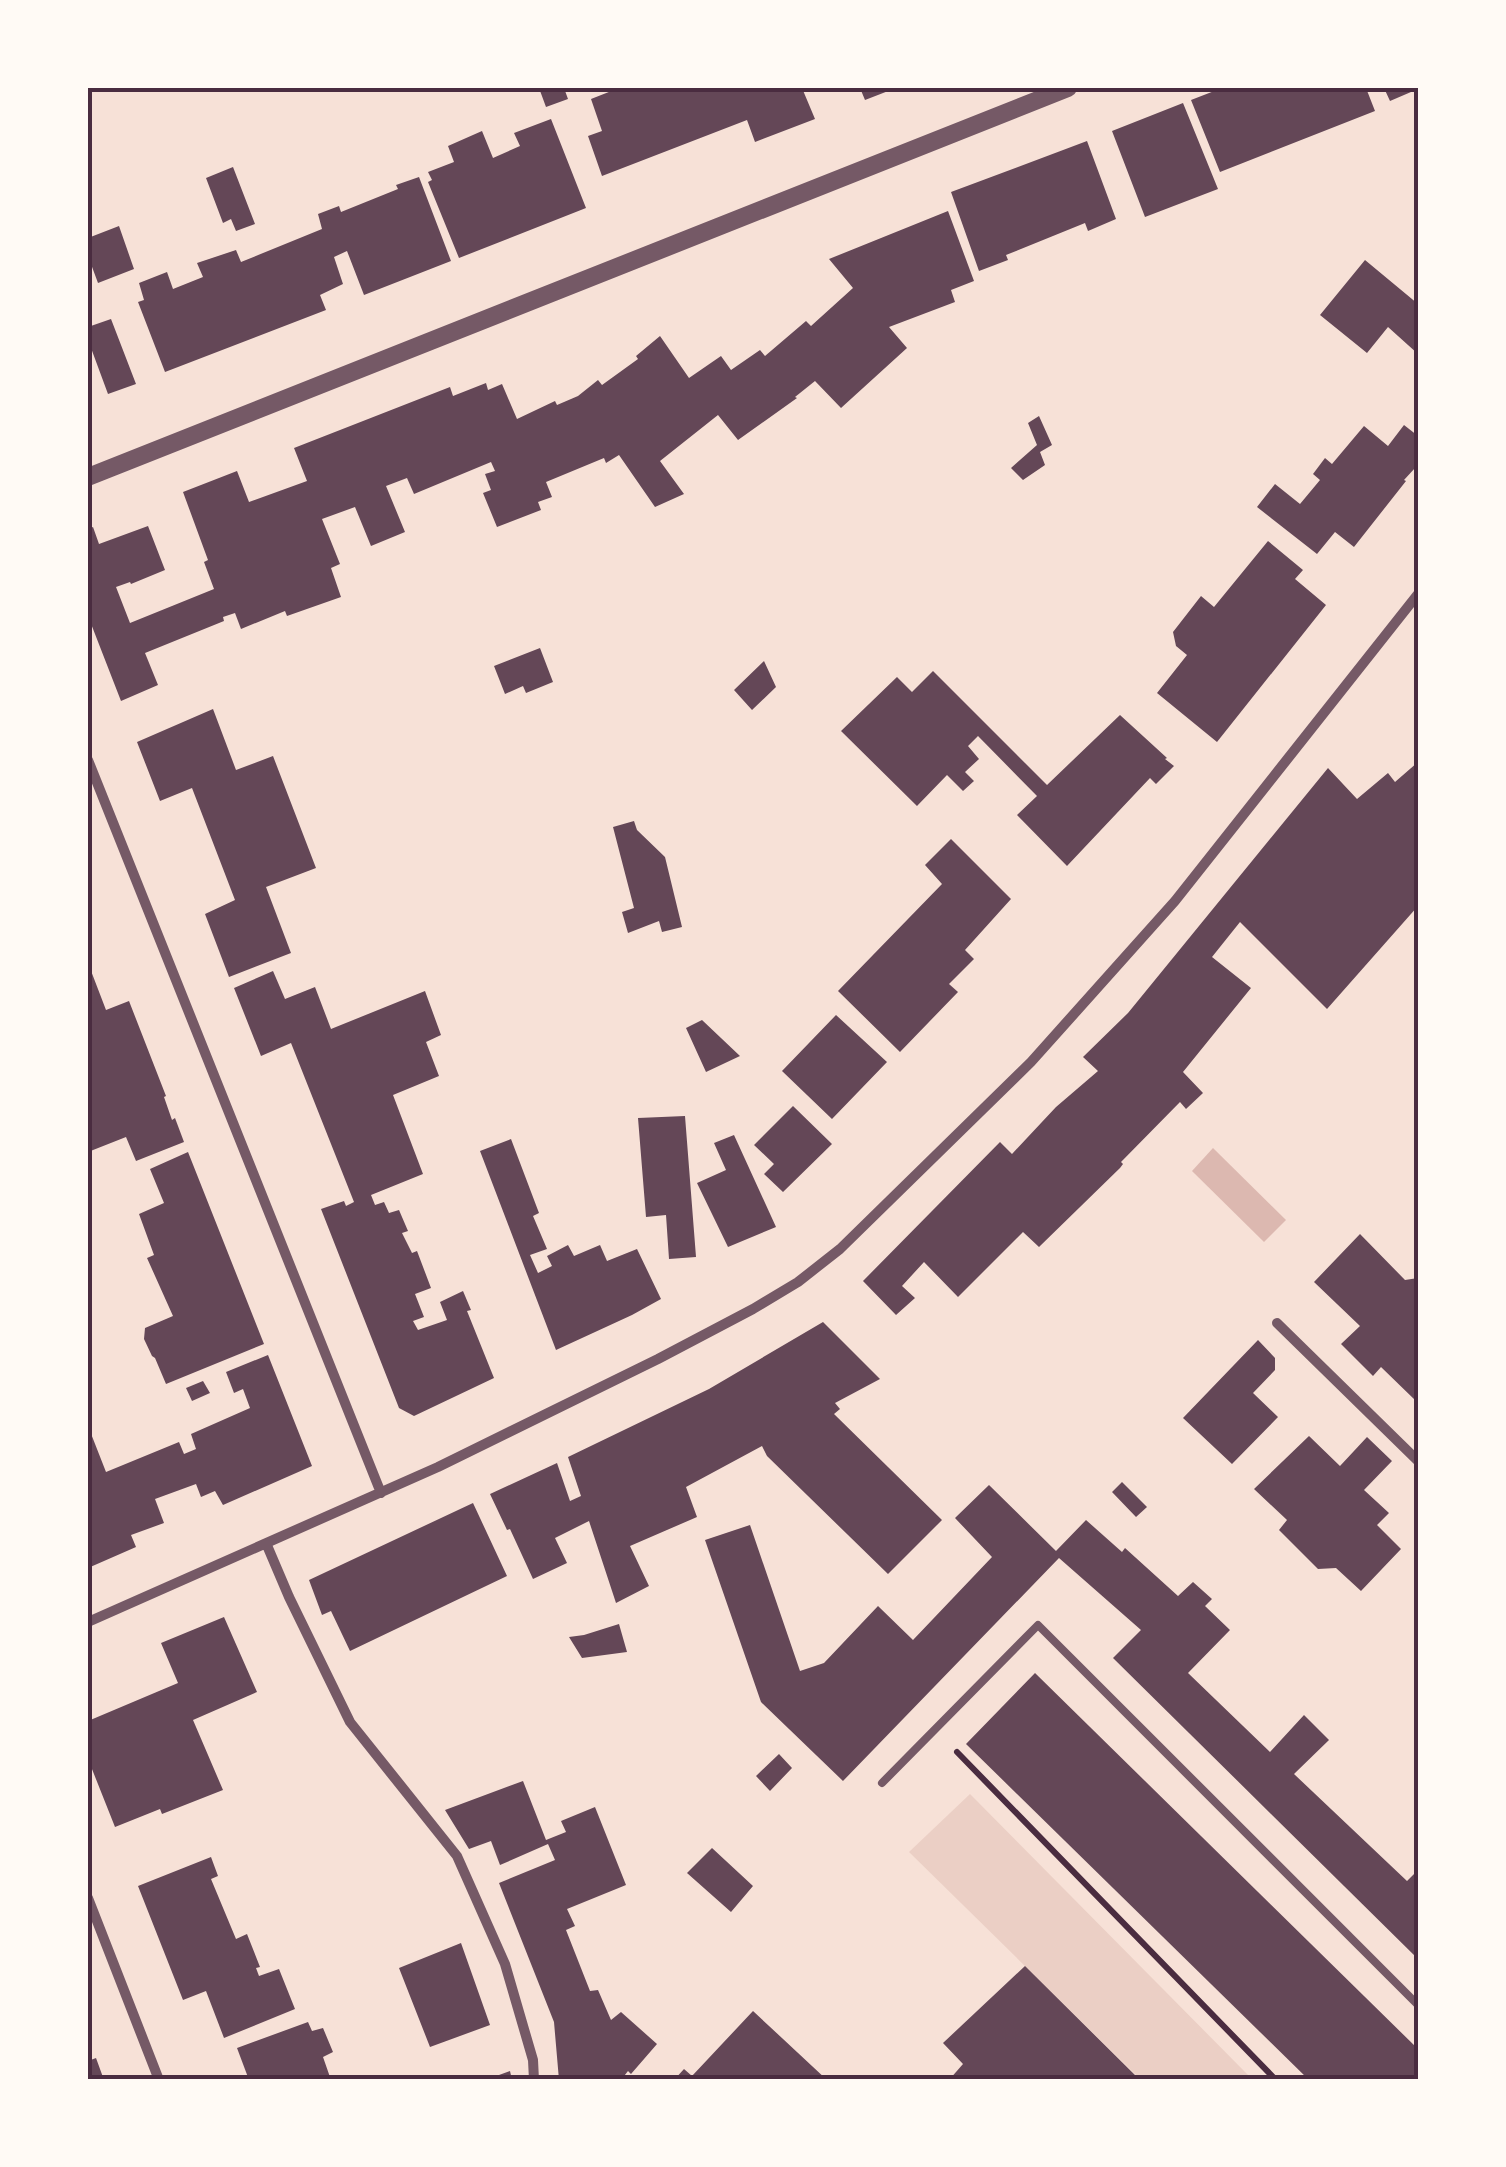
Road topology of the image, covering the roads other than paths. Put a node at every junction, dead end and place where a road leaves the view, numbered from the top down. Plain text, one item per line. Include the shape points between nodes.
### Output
1 (1068, 88) edge
2 (88, 476) edge
3 (1418, 594) edge
4 (88, 760) edge
5 (1277, 1323) dead end
6 (1418, 1461) edge
7 (380, 1493) junction
8 (266, 1543) junction
9 (88, 1622) edge
10 (882, 1783) dead end
11 (88, 1898) edge
12 (1418, 2006) edge
13 (159, 2080) edge
14 (534, 2080) edge

1 - 2 street
3 - 7 street via 1176,902 1030,1062 840,1249 754,1309
4 - 7 street
5 - 6 street
7 - 8 street
8 - 9 street
8 - 14 street via 350,1722 458,1856 505,1964
10 - 12 lane via 1038,1625
11 - 13 street

